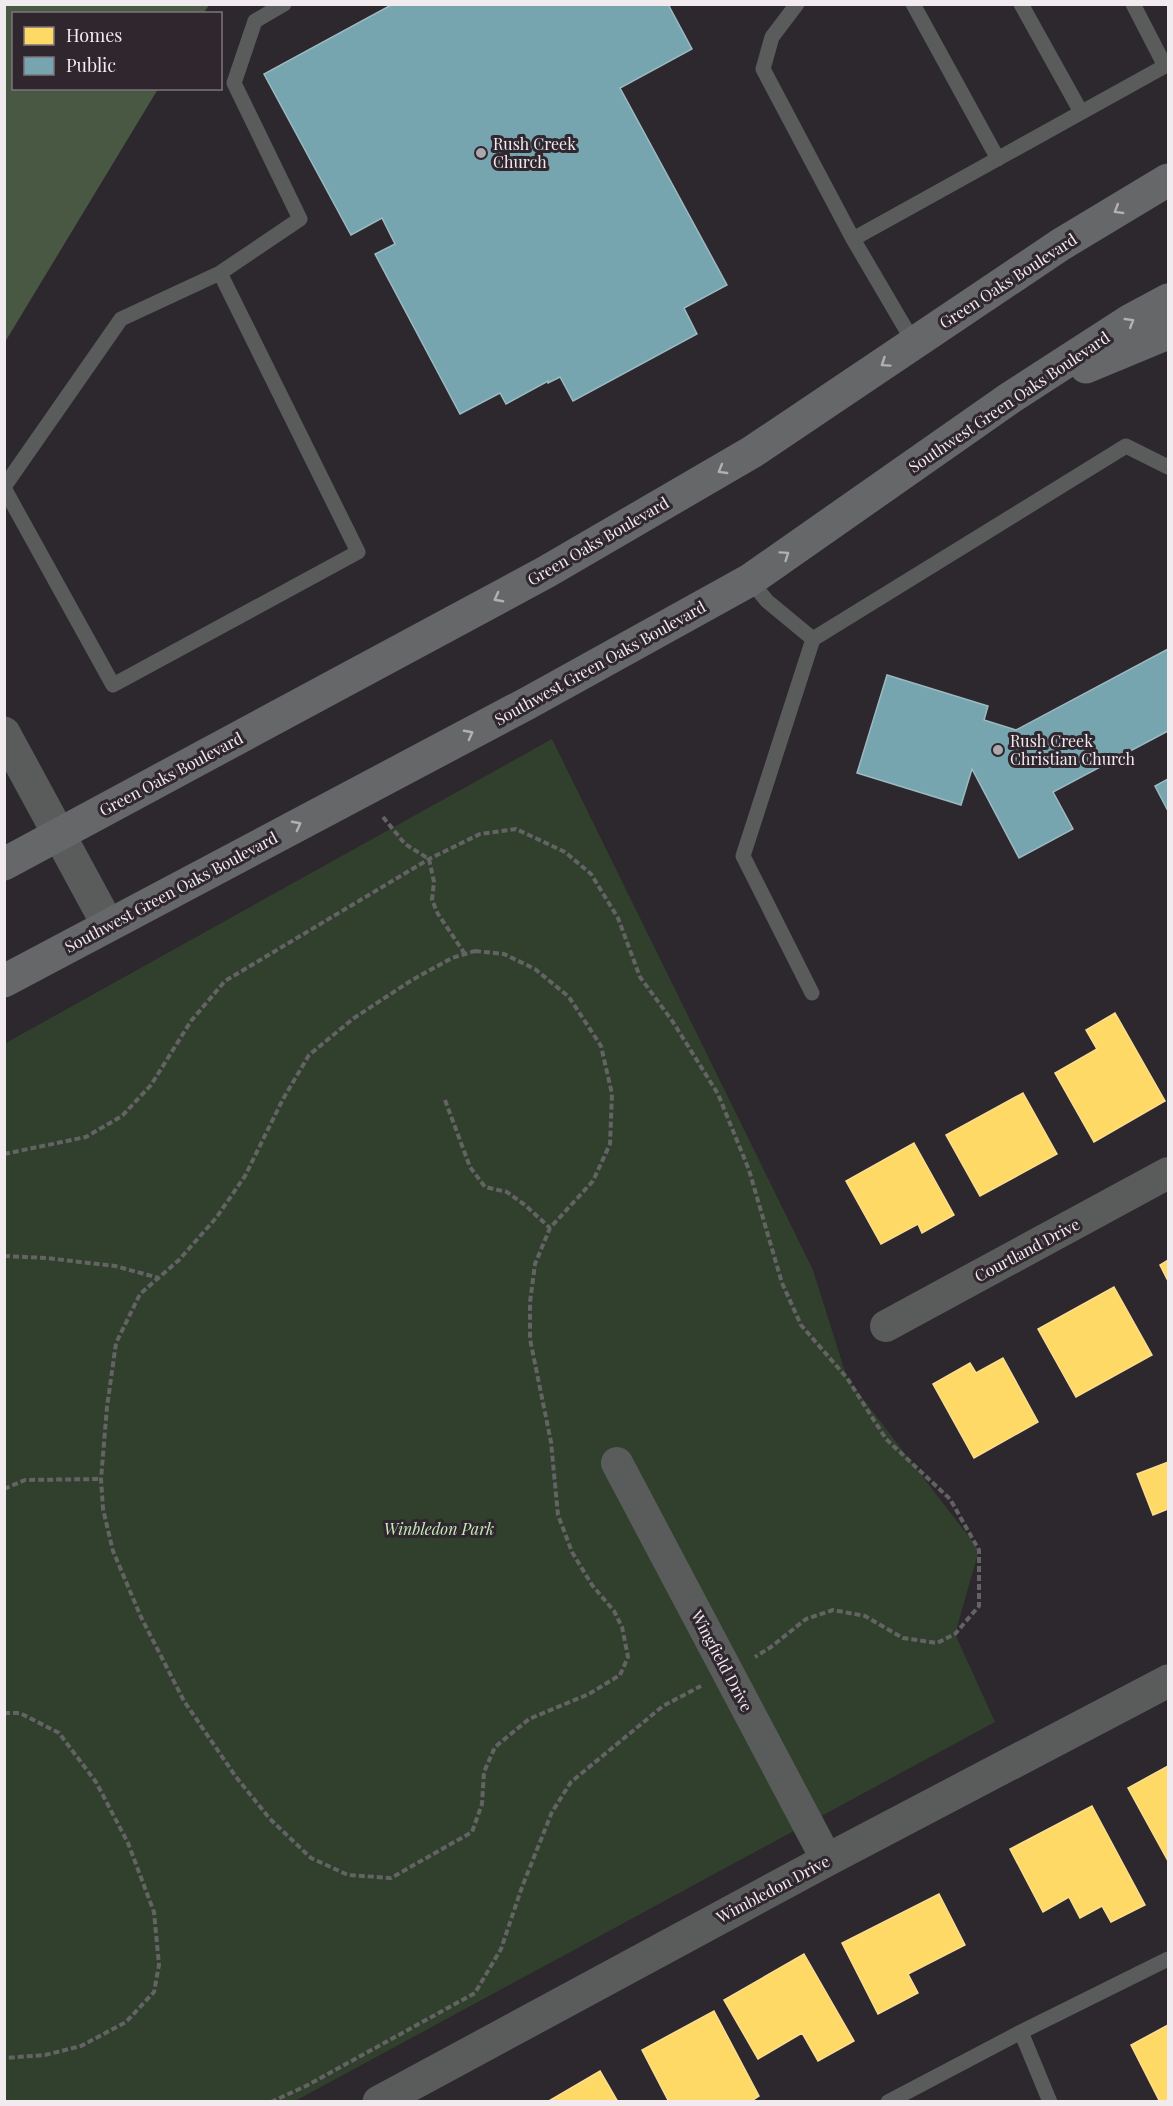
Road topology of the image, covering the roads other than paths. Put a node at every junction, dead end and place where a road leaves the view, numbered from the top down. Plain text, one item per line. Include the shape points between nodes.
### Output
1 (284, 4) edge
2 (796, 4) edge
3 (913, 4) edge
4 (1021, 4) edge
5 (1133, 4) edge
6 (1081, 112) junction
7 (998, 159) junction
8 (1168, 180) edge
9 (853, 239) junction
10 (220, 273) junction
11 (1168, 300) edge
12 (1168, 333) edge
13 (914, 343) junction
14 (1010, 398) junction
15 (1168, 467) edge
16 (4, 488) edge
17 (750, 580) junction
18 (813, 639) junction
19 (4, 734) edge
20 (61, 834) junction
21 (4, 864) edge
22 (108, 925) junction
23 (4, 981) edge
24 (812, 993) dead end
25 (1168, 1173) edge
26 (886, 1326) dead end
27 (616, 1463) dead end
28 (1168, 1681) edge
29 (826, 1860) junction
30 (1168, 1959) edge
31 (1021, 2032) junction
32 (379, 2102) edge
33 (888, 2102) edge
34 (1050, 2102) edge

1 - 10 lane via 255,21 234,83 300,219
2 - 9 lane via 772,37 763,69
3 - 7 lane
4 - 6 lane
5 - 6 lane via 1165,66
6 - 7 lane
7 - 9 lane
8 -> 13 main road, Green Oaks Boulevard via 1060,245
9 - 13 lane
10 - 16 lane via 122,319
10 - 16 lane via 358,552 113,686
14 -> 11 main road, Southwest Green Oaks Boulevard
12 - 14 main road
13 -> 20 main road, Green Oaks Boulevard via 752,452 546,572
17 -> 14 main road, Southwest Green Oaks Boulevard
15 - 18 lane via 1126,446
17 - 18 lane via 767,601
22 -> 17 main road, Southwest Green Oaks Boulevard via 528,703
18 - 24 lane via 743,856
19 - 20 street
20 - 21 main road, Green Oaks Boulevard
20 - 22 street
22 - 23 main road, Southwest Green Oaks Boulevard
25 - 26 street, Courtland Drive
27 - 29 street, Wingfield Drive
28 - 29 street, Wimbledon Drive
29 - 32 street, Wimbledon Drive
30 - 31 lane
31 - 33 lane
31 - 34 lane

